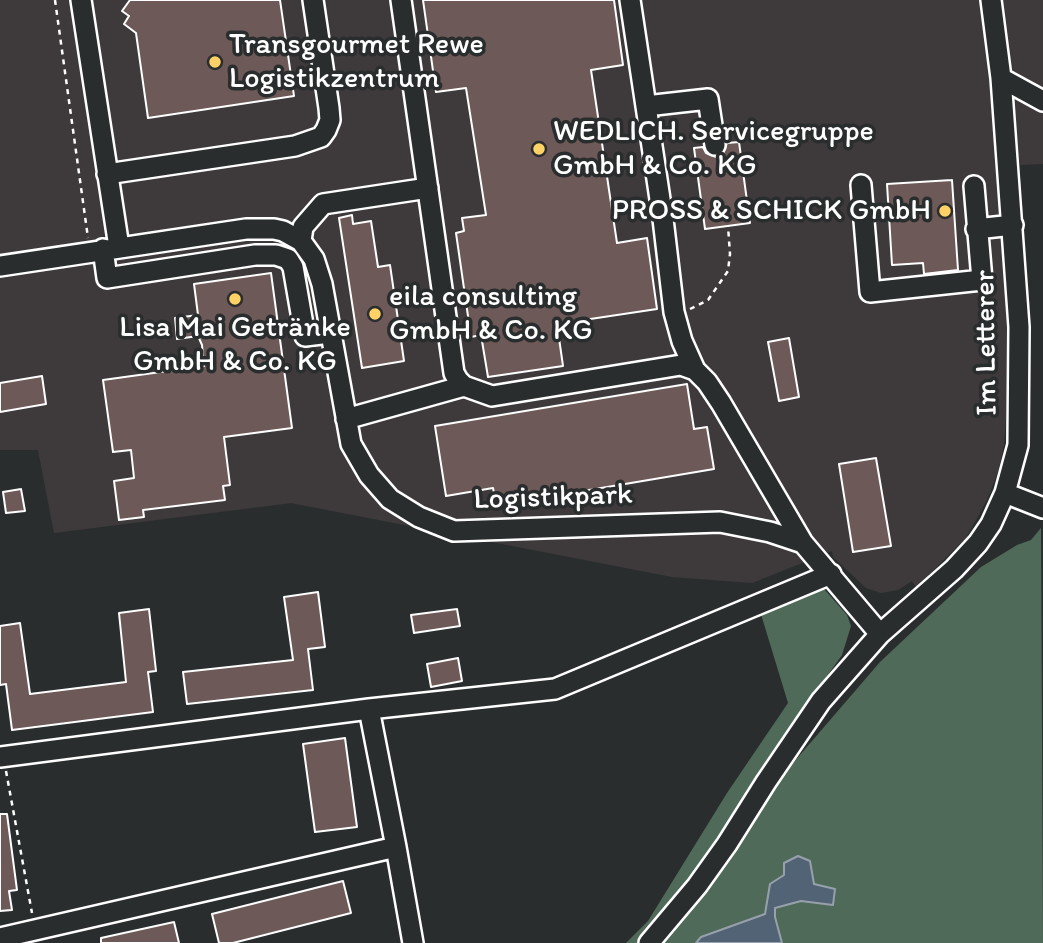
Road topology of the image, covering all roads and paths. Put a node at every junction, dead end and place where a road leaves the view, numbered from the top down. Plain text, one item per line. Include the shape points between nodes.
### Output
1 (55, 0) edge
2 (81, 0) edge
3 (313, 0) edge
4 (401, 0) edge
5 (630, 0) edge
6 (991, 0) edge
7 (1001, 78) junction
8 (1043, 101) edge
9 (646, 106) junction
10 (715, 145) dead end
11 (107, 174) junction
12 (862, 185) dead end
13 (974, 186) dead end
14 (428, 188) junction
15 (1013, 225) junction
16 (728, 226) dead end
17 (976, 229) junction
18 (301, 241) junction
19 (104, 249) junction
20 (0, 266) edge
21 (676, 319) junction
22 (330, 333) junction
23 (695, 370) junction
24 (464, 386) junction
25 (346, 418) junction
26 (1005, 494) junction
27 (1043, 508) edge
28 (803, 542) junction
29 (831, 574) junction
30 (880, 634) junction
31 (369, 709) junction
32 (2, 757) edge
33 (396, 847) junction
34 (35, 930) junction
35 (0, 938) edge
36 (413, 943) edge
37 (649, 943) edge

1 - 19 path
2 - 11 street
3 - 11 street via 330,120 321,137 295,146
4 - 14 street
5 - 9 street
6 - 7 street, Im Letterer
7 - 8 street
7 - 15 street, Im Letterer
9 - 10 street via 708,99
9 - 21 street
11 - 19 street
12 - 17 street via 870,292 982,280
13 - 17 street
14 - 18 street via 323,204 303,227
14 - 24 street via 454,373
15 - 17 street
15 - 26 street, Im Letterer via 1019,327 1018,445
16 - 21 path via 728,271 708,300
18 - 19 street via 283,231 261,228
18 - 22 street, Logistikpark via 320,276
19 - 20 street
19 - 22 street via 107,278 255,256 288,259 305,336
21 - 23 street
22 - 25 street, Logistikpark
23 - 24 street via 681,365 492,396
23 - 28 street via 721,403
24 - 25 street
25 - 28 street, Logistikpark via 351,444 390,499 454,531 720,522
26 - 27 street
26 - 30 street, Im Letterer via 978,543
28 - 29 street
29 - 30 street
29 - 31 street via 555,689
30 - 37 street via 821,701 727,845
31 - 32 street
31 - 33 street
32 - 34 path
33 - 34 street
33 - 36 street
34 - 35 street

